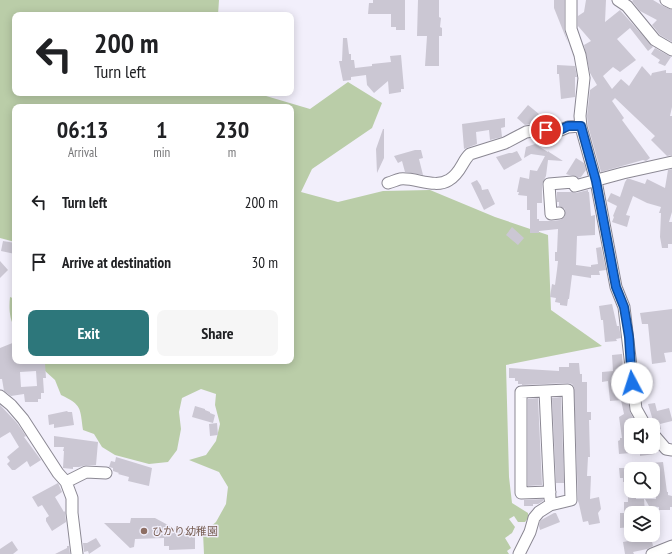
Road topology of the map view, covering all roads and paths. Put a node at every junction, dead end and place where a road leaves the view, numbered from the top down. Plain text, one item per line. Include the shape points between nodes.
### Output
1 (571, 0) edge
2 (618, 0) edge
3 (666, 0) edge
4 (672, 3) edge
5 (672, 50) edge
6 (581, 126) junction
7 (672, 162) edge
8 (596, 181) junction
9 (388, 183) dead end
10 (559, 213) dead end
11 (545, 391) junction
12 (0, 396) edge
13 (641, 418) edge
14 (660, 442) edge
15 (672, 450) edge
16 (106, 473) dead end
17 (66, 482) junction
18 (550, 492) junction
19 (550, 506) junction
20 (672, 546) edge
21 (77, 554) edge
22 (520, 554) edge
23 (652, 554) edge

1 - 6 street via 571,29 580,55 584,78
2 - 5 street via 627,6 655,40
3 - 4 street
6 - 8 street
6 - 9 street via 568,126 556,132 526,132 470,154 462,168 449,180 440,183 400,179
7 - 8 street
8 - 10 street via 575,186 573,182 549,184 551,214
8 - 13 street via 616,287 624,307 632,383 636,409
11 - 18 street
11 - 18 street via 521,392 521,493
11 - 19 street via 568,390 571,500
12 - 17 street via 15,410
14 - 15 street via 666,449
16 - 17 street via 86,472
17 - 21 street via 72,498
18 - 19 street
19 - 22 street via 534,518
20 - 23 street

